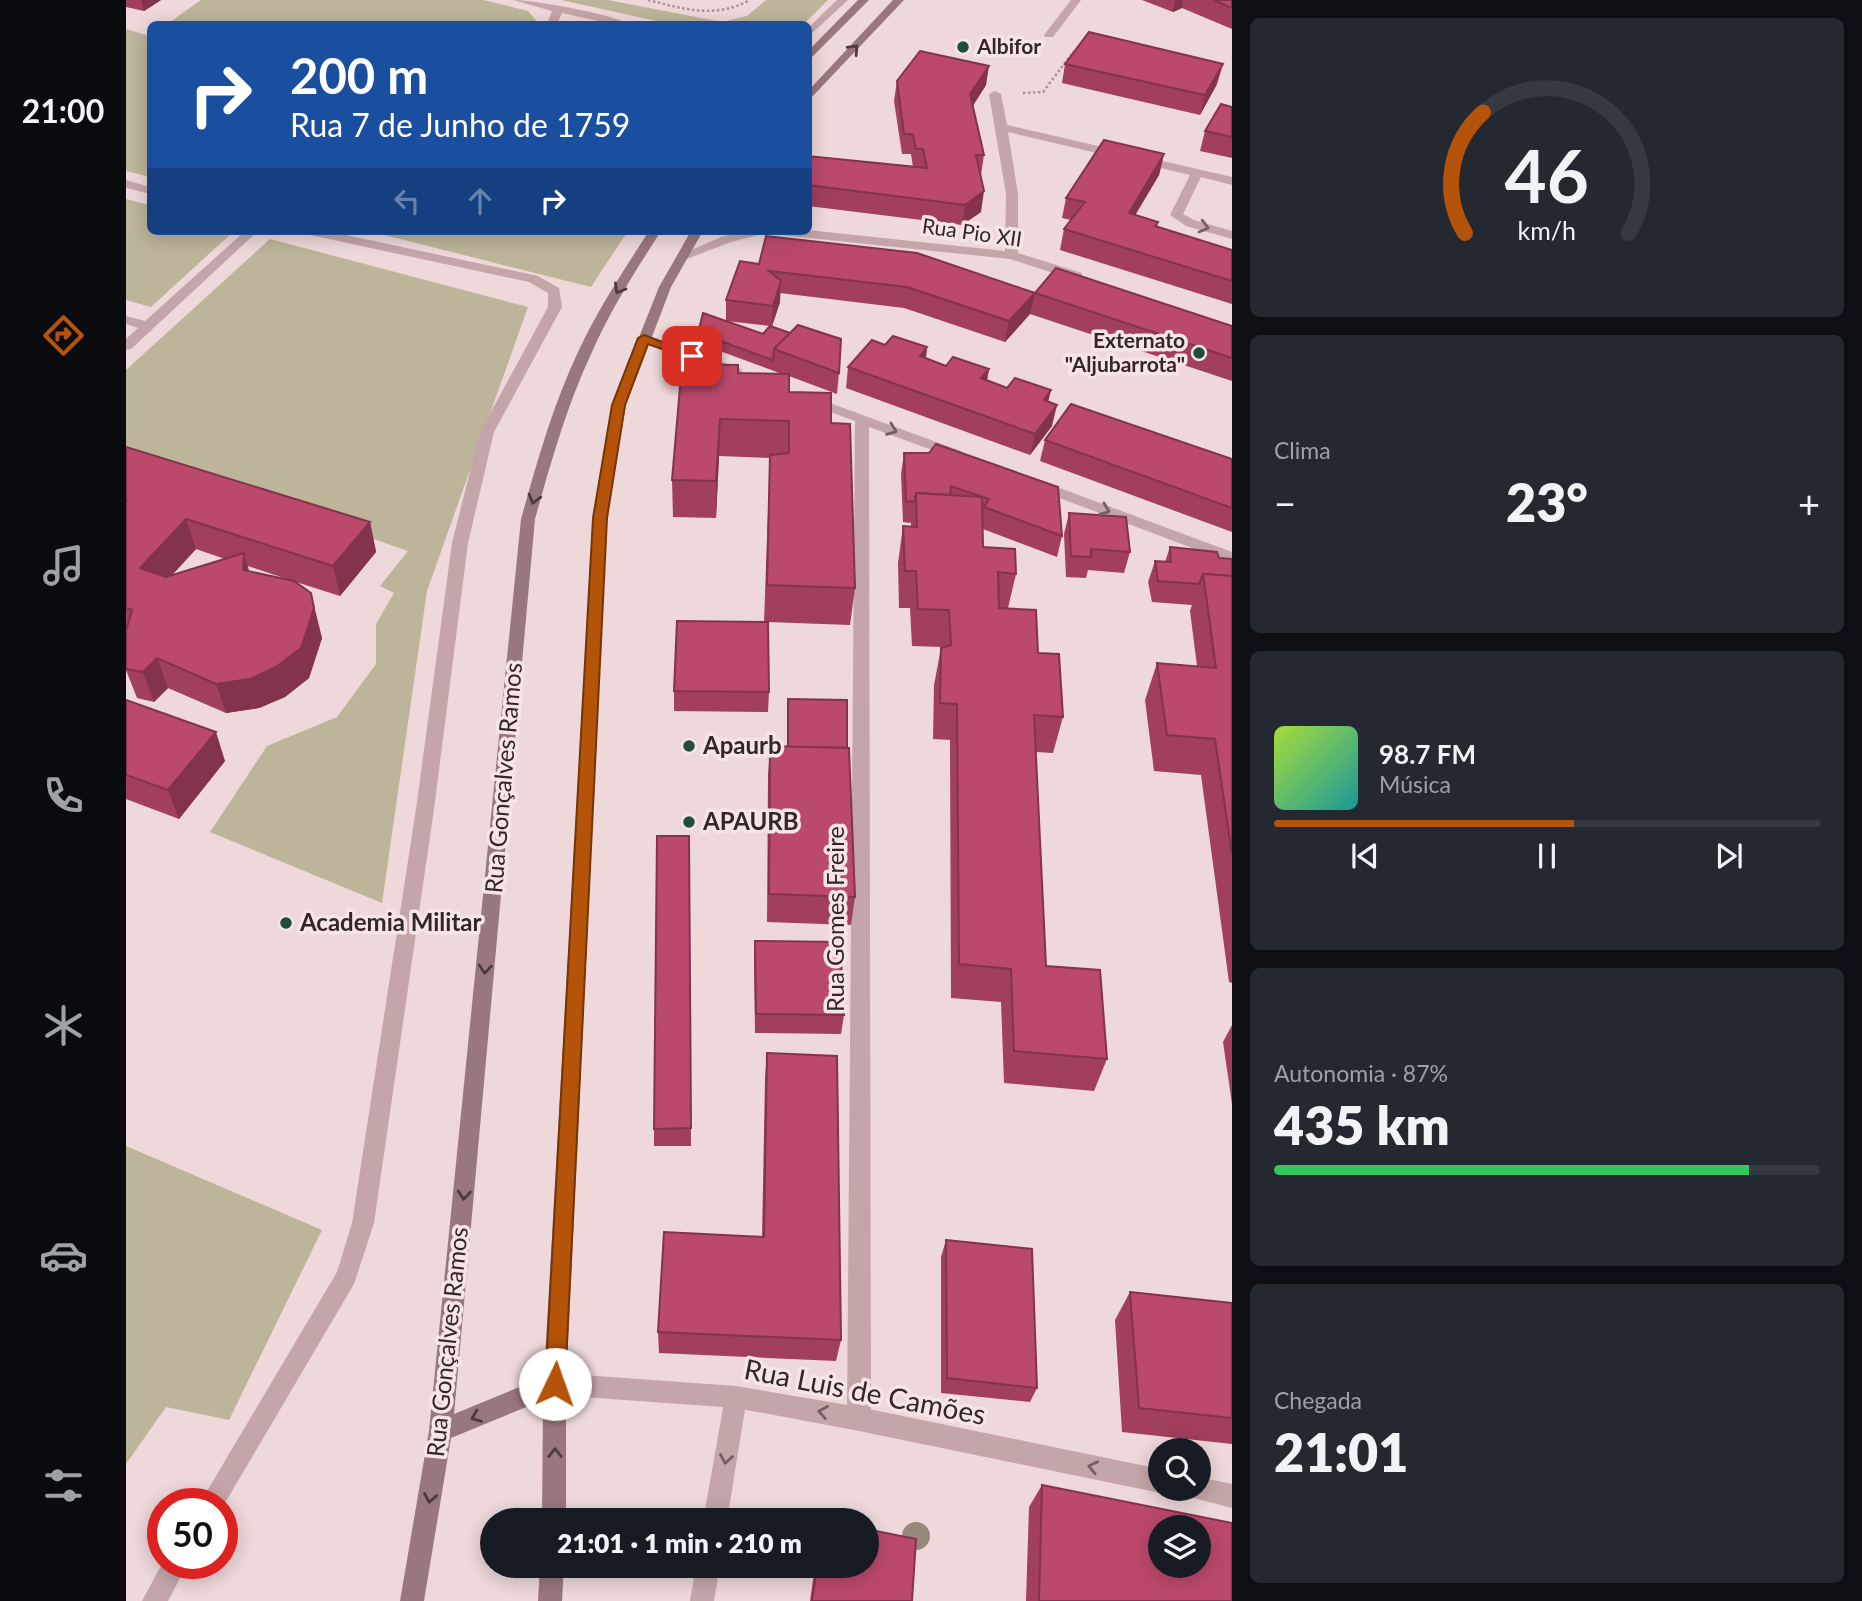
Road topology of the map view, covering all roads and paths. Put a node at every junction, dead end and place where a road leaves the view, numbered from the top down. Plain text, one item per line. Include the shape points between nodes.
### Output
1 (518, 0) edge
2 (648, 0) edge
3 (750, 0) edge
4 (843, 0) edge
5 (864, 0) edge
6 (899, 0) edge
7 (1076, 0) edge
8 (560, 9) junction
9 (553, 21) edge
10 (610, 21) edge
11 (812, 30) edge
12 (1049, 34) joint
13 (812, 54) edge
14 (812, 94) edge
15 (995, 94) joint
16 (1000, 127) junction
17 (1197, 173) junction
18 (1232, 181) edge
19 (126, 184) edge
20 (147, 190) edge
21 (812, 234) edge
22 (248, 235) edge
23 (329, 235) edge
24 (652, 235) edge
25 (695, 235) edge
26 (748, 235) edge
27 (1232, 235) edge
28 (1011, 255) junction
29 (683, 256) junction
30 (1091, 281) edge
31 (126, 320) edge
32 (147, 326) junction
33 (644, 338) junction
34 (126, 346) edge
35 (747, 376) edge
36 (798, 395) edge
37 (862, 419) junction
38 (964, 457) edge
39 (1028, 481) edge
40 (1232, 558) edge
41 (555, 1384) junction
42 (736, 1397) junction
43 (859, 1419) junction
44 (442, 1431) junction
45 (1148, 1479) edge
46 (221, 1488) edge
47 (1211, 1492) edge
48 (1232, 1496) edge
49 (554, 1508) edge
50 (717, 1508) edge
51 (551, 1578) edge
52 (706, 1578) edge
53 (167, 1579) edge
54 (411, 1598) edge
55 (154, 1601) edge
56 (550, 1601) edge
57 (702, 1601) edge

1 - 8 street
2 - 3 path via 701,13 721,12
4 - 11 street
5 - 13 main road
14 -> 6 main road
7 - 12 street
8 - 9 street
8 - 10 street
12 - 15 path via 1074,51 1042,92
15 - 16 street
16 - 17 street
16 - 28 street via 1014,209
17 - 18 street
17 -> 27 street via 1176,215
19 - 20 street
21 - 28 street, Rua Pio XII
22 - 32 street
23 - 46 street via 533,279 554,291 555,307 486,432 460,543 363,1223 346,1277
24 -> 44 main road, Rua Gonçalves Ramos via 585,352 555,427 528,519
25 - 29 main road
26 - 29 street
28 - 30 street, Rua Pio XII
29 - 33 main road
31 - 32 street
32 - 34 street
33 - 35 street
33 - 41 main road via 619,405 600,518
36 - 37 street
37 -> 38 street
37 - 43 street, Rua Gomes Freire
39 -> 40 street
41 - 42 street, Rua Luis de Camões
41 -> 44 main road
49 -> 41 main road
43 -> 42 street, Rua Luis de Camões
42 -> 50 street
45 -> 43 street, Rua Luis de Camões
44 -> 54 main road, Rua Gonçalves Ramos
47 - 48 street
51 - 56 main road
52 - 57 street
53 - 55 street

